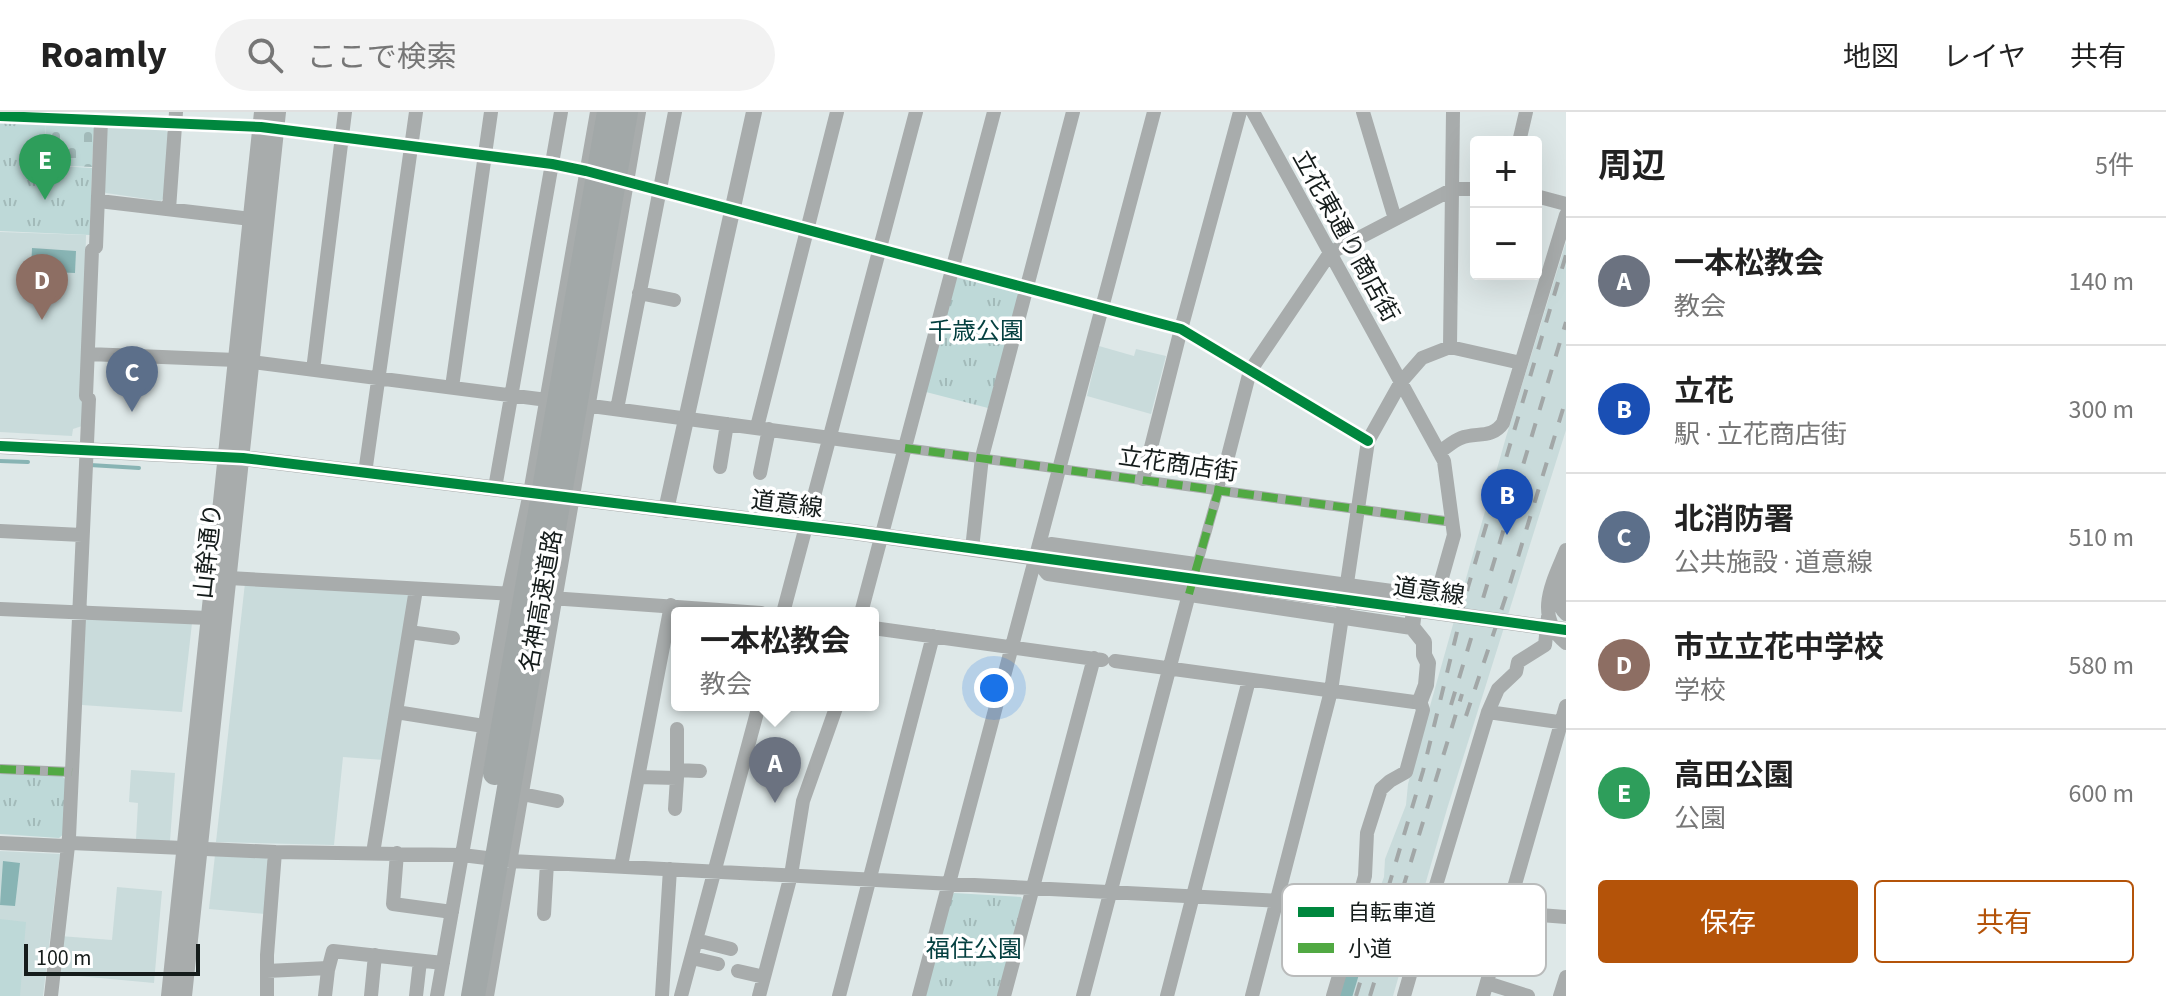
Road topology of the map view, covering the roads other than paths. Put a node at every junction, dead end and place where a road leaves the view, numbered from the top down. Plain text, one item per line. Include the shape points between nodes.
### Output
1 (345, 112) edge
2 (416, 112) edge
3 (491, 112) edge
4 (561, 112) edge
5 (597, 112) edge
6 (609, 112) edge
7 (626, 112) edge
8 (639, 112) edge
9 (675, 112) edge
10 (754, 112) edge
11 (837, 112) edge
12 (916, 112) edge
13 (994, 112) edge
14 (1073, 112) edge
15 (1154, 112) edge
16 (1240, 112) edge
17 (1253, 112) edge
18 (1453, 112) edge
19 (1526, 112) edge
20 (1368, 113) edge
21 (0, 116) edge
22 (101, 117) edge
23 (176, 117) edge
24 (269, 120) edge
25 (1520, 136) edge
26 (342, 138) junction
27 (411, 146) junction
28 (485, 156) junction
29 (552, 164) junction
30 (586, 171) junction
31 (627, 183) junction
32 (1453, 189) junction
33 (1470, 189) edge
34 (659, 190) junction
35 (1542, 198) edge
36 (99, 201) junction
37 (1566, 204) edge
38 (169, 209) junction
39 (732, 210) junction
40 (1566, 215) edge
41 (251, 219) junction
42 (1395, 219) junction
43 (807, 229) junction
44 (880, 248) junction
45 (1330, 253) junction
46 (953, 268) junction
47 (1027, 287) junction
48 (639, 293) junction
49 (674, 300) dead end
50 (1102, 308) junction
51 (1181, 329) junction
52 (1450, 347) junction
53 (88, 354) junction
54 (244, 361) junction
55 (1521, 363) junction
56 (313, 370) junction
57 (1250, 371) junction
58 (378, 378) junction
59 (1401, 382) junction
60 (452, 387) junction
61 (511, 395) junction
62 (547, 400) junction
63 (590, 406) junction
64 (617, 409) junction
65 (686, 418) junction
66 (727, 424) junction
67 (763, 428) junction
68 (830, 437) junction
69 (1368, 441) junction
70 (0, 446) edge
71 (905, 448) junction
72 (86, 450) junction
73 (1439, 452) junction
74 (234, 457) junction
75 (982, 457) junction
76 (1226, 464) joint
77 (720, 467) dead end
78 (1060, 468) junction
79 (365, 473) junction
80 (760, 473) dead end
81 (1143, 479) junction
82 (495, 488) junction
83 (1219, 490) junction
84 (530, 493) junction
85 (574, 498) junction
86 (1358, 509) junction
87 (666, 510) junction
88 (1445, 521) dead end
89 (806, 527) junction
90 (0, 531) edge
91 (82, 535) junction
92 (882, 537) junction
93 (972, 549) junction
94 (1566, 550) edge
95 (1036, 558) junction
96 (1197, 565) junction
97 (1566, 574) edge
98 (229, 578) junction
99 (1348, 586) junction
100 (416, 589) junction
101 (1416, 593) junction
102 (508, 594) junction
103 (1189, 594) junction
104 (557, 598) junction
105 (671, 605) junction
106 (694, 607) edge
107 (785, 607) edge
108 (863, 607) edge
109 (0, 609) edge
110 (80, 611) junction
111 (1566, 614) edge
112 (1343, 616) junction
113 (1548, 617) junction
114 (208, 618) junction
115 (1412, 627) junction
116 (879, 629) edge
117 (1566, 630) edge
118 (409, 632) junction
119 (933, 636) junction
120 (453, 638) dead end
121 (1566, 643) edge
122 (1011, 648) junction
123 (1094, 658) junction
124 (1169, 669) junction
125 (1249, 680) junction
126 (1331, 691) junction
127 (1420, 701) junction
128 (1566, 706) edge
129 (757, 711) edge
130 (835, 711) edge
131 (396, 712) junction
132 (1488, 712) junction
133 (1563, 722) edge
134 (484, 726) junction
135 (677, 729) dead end
136 (533, 735) junction
137 (0, 769) edge
138 (700, 771) dead end
139 (72, 772) junction
140 (677, 774) junction
141 (638, 777) junction
142 (522, 794) junction
143 (557, 801) dead end
144 (675, 809) dead end
145 (0, 843) edge
146 (68, 845) junction
147 (191, 849) junction
148 (275, 852) junction
149 (373, 853) junction
150 (397, 853) junction
151 (462, 855) junction
152 (511, 861) junction
153 (547, 863) junction
154 (621, 866) junction
155 (670, 869) junction
156 (715, 871) junction
157 (790, 879) junction
158 (868, 883) junction
159 (1363, 884) edge
160 (1436, 884) edge
161 (1515, 884) edge
162 (947, 887) junction
163 (1031, 891) junction
164 (1109, 896) junction
165 (1192, 901) junction
166 (1276, 905) junction
167 (1282, 905) edge
168 (452, 912) junction
169 (544, 914) dead end
170 (1546, 917) edge
171 (1566, 917) edge
172 (696, 940) junction
173 (731, 949) dead end
174 (375, 955) junction
175 (692, 958) junction
176 (420, 961) junction
177 (443, 963) junction
178 (718, 964) dead end
179 (328, 968) junction
180 (267, 971) junction
181 (738, 971) dead end
182 (1339, 976) edge
183 (1410, 976) edge
184 (764, 977) junction
185 (1566, 977) edge
186 (1485, 990) edge
187 (51, 996) edge
188 (169, 996) edge
189 (184, 996) edge
190 (267, 996) edge
191 (325, 996) edge
192 (371, 996) edge
193 (416, 996) edge
194 (437, 996) edge
195 (456, 996) edge
196 (473, 996) edge
197 (487, 996) edge
198 (662, 996) edge
199 (681, 996) edge
200 (759, 996) edge
201 (839, 996) edge
202 (919, 996) edge
203 (1004, 996) edge
204 (1083, 996) edge
205 (1167, 996) edge
206 (1252, 996) edge
207 (1333, 996) edge
208 (1404, 996) edge
209 (1528, 996) edge
210 (1560, 996) edge

1 - 26 street
2 - 27 street
3 - 28 street
4 - 29 street
5 - 30 street
6 - 195 highway, 名神高速道路, bridge
7 - 196 highway, 名神高速道路, bridge
8 - 31 street
9 - 34 street
10 - 39 street
11 - 43 street
12 - 44 street
13 - 46 street
14 - 47 street
15 - 50 street
16 - 51 street
17 - 45 street, 立花東通り商店街
18 - 32 street
19 - 25 street
20 - 42 street
21 - 22 street
22 - 23 street
22 - 36 street
23 - 24 street
23 - 38 street
24 - 26 street
24 - 41 street, 山幹通り
24 - 54 street, 山幹通り
26 - 27 street
26 - 56 street
27 - 28 street
27 - 58 street
28 - 29 street
28 - 60 street
29 - 30 street
29 - 61 street
30 - 31 street
30 - 62 street
31 - 34 street
31 - 63 street
32 - 33 street
32 - 42 street
32 - 52 street
34 - 39 street
34 - 48 street
35 - 37 street
36 - 38 street
36 - 53 street
38 - 41 street
39 - 43 street
39 - 65 street
40 - 55 street
41 - 54 street, 山幹通り
42 - 45 street
43 - 44 street
43 - 67 street
44 - 46 street
44 - 68 street
45 - 57 street
45 - 59 street, 立花東通り商店街
46 - 47 street
46 - 71 street
47 - 50 street
47 - 75 street
48 - 49 street
48 - 64 street
50 - 51 street
50 - 78 street
51 - 57 street
51 - 81 street
52 - 55 street
52 - 59 street via 1422,358
53 - 54 street
53 - 72 street
54 - 56 street
54 - 74 street, 山幹通り
55 - 73 street via 1500,428 1463,437
56 - 58 street
57 - 69 street
57 - 76 street
58 - 60 street
58 - 79 street
59 - 69 street
59 - 73 street, 立花東通り商店街
60 - 61 street
61 - 62 street
61 - 82 street
62 - 63 street
62 - 84 street
63 - 64 street
63 - 85 street
64 - 65 street
65 - 66 street
65 - 87 street
66 - 67 street
66 - 77 street
67 - 68 street
67 - 80 street
68 - 71 street
68 - 89 street
69 - 86 street
70 - 72 street, 道意線
71 - 75 street, 立花商店街
71 - 92 street
72 - 74 street, 道意線
72 - 91 street
73 - 101 street, 立花東通り商店街 via 1454,535 1441,581
74 - 79 street, 道意線
74 - 98 street, 山幹通り
74 - 114 street, 山幹通り
75 - 78 street, 立花商店街
75 - 93 street
76 - 83 street
78 - 81 street, 立花商店街
78 - 95 street
79 - 82 street, 道意線
81 - 83 street, 立花商店街
82 - 84 street, 道意線
83 - 86 street, 立花商店街
83 - 96 street
84 - 85 street, 道意線
84 - 102 street
85 - 87 street, 道意線
85 - 104 street
86 - 88 street, 立花商店街
86 - 99 street
87 - 89 street, 道意線
89 - 92 street, 道意線
89 - 107 street
90 - 91 street
91 - 110 street
92 - 93 street, 道意線
92 - 108 street
93 - 95 street, 道意線
94 - 113 street via 1550,592
95 - 96 street via 1051,545
95 - 103 street via 1048,573
95 - 117 street, 道意線, bridge
95 - 122 street
96 - 99 street
96 - 103 street
97 - 111 street via 1559,599
98 - 100 street
98 - 147 street, 山幹通り
99 - 101 street
99 - 112 street
100 - 102 street
100 - 118 street
101 - 115 street
102 - 104 street
102 - 134 street
103 - 112 street
103 - 124 street
104 - 105 street
104 - 136 street
105 - 106 street
105 - 141 street
109 - 110 street
110 - 114 street
110 - 139 street
112 - 115 street
112 - 126 street
113 - 121 street
113 - 132 street via 1545,645 1518,662
114 - 147 street, 山幹通り
115 - 127 street via 1424,642 1428,663
116 - 119 street
118 - 120 street
118 - 131 street
119 - 122 street
119 - 158 street
122 - 123 street
122 - 162 street
123 - 124 street
123 - 163 street
124 - 125 street
124 - 164 street
125 - 126 street
125 - 165 street
126 - 127 street
126 - 166 street
127 - 159 street via 1423,710 1406,772 1381,789 1367,833
128 - 133 street
129 - 156 street
130 - 157 street via 803,801
131 - 134 street
131 - 149 street
132 - 133 street
132 - 160 street
133 - 161 street
134 - 136 street
134 - 151 street
135 - 140 street
136 - 142 street
137 - 139 street
138 - 140 street
139 - 146 street
140 - 141 street
140 - 144 street
141 - 154 street
142 - 143 street
142 - 152 street
145 - 146 street
146 - 147 street
146 - 187 street
147 - 148 street
147 - 188 street, 山幹通り
147 - 189 street, 山幹通り
148 - 149 street
148 - 180 street
149 - 150 street
150 - 151 street
150 - 168 street via 393,904
151 - 152 street
151 - 168 street
152 - 153 street
152 - 197 street
153 - 154 street
153 - 169 street
154 - 155 street
155 - 156 street
155 - 198 street
156 - 157 street
156 - 172 street
157 - 158 street
157 - 184 street
158 - 162 street
158 - 201 street
162 - 163 street
162 - 202 street
163 - 164 street
163 - 203 street
164 - 165 street
164 - 204 street
165 - 166 street
165 - 205 street
166 - 167 street
166 - 206 street
168 - 177 street
170 - 171 street
172 - 173 street
172 - 175 street
174 - 176 street
174 - 179 street via 333,951
174 - 192 street
175 - 178 street
175 - 199 street
176 - 177 street
176 - 193 street
177 - 194 street
179 - 180 street
179 - 191 street
180 - 190 street
181 - 184 street
182 - 207 street
183 - 208 street
184 - 200 street
185 - 210 street
186 - 209 street

